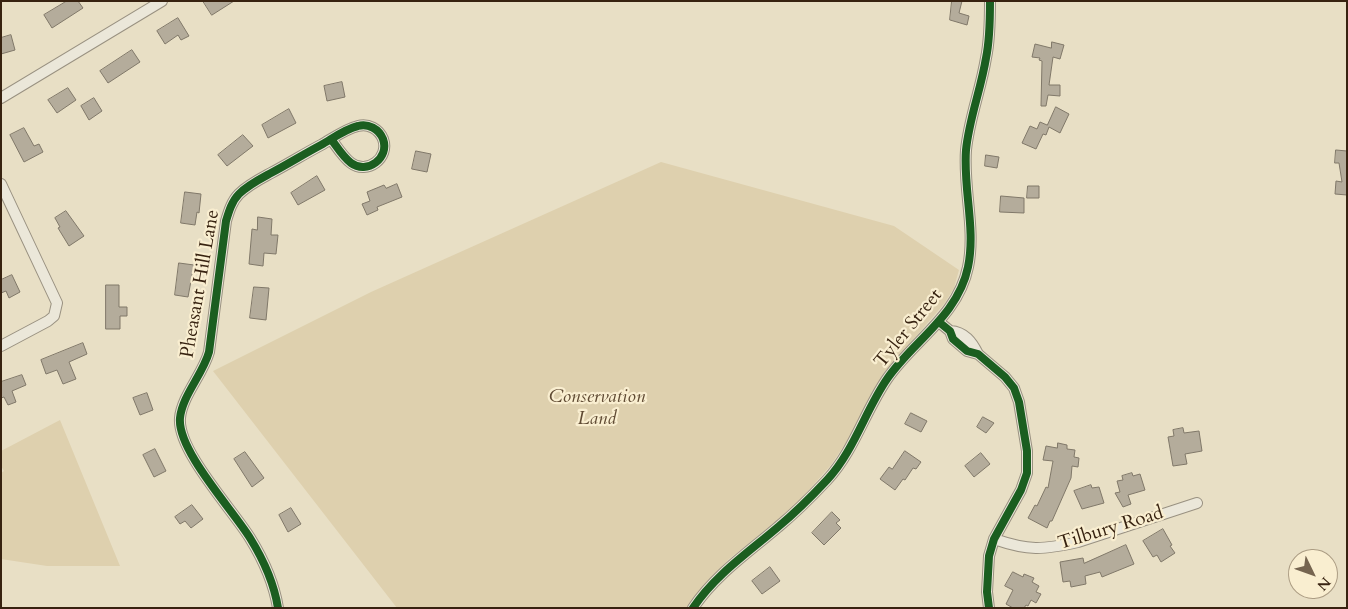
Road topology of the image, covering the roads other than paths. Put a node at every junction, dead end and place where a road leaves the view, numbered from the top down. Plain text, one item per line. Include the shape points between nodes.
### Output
1 (162, 1) edge
2 (990, 1) edge
3 (1, 98) edge
4 (331, 140) junction
5 (1, 184) edge
6 (939, 322) junction
7 (1, 346) edge
8 (1197, 502) dead end
9 (994, 539) junction
10 (278, 608) edge
11 (693, 608) edge
12 (989, 608) edge

1 - 3 street
2 - 6 street, Tyler Street via 986,57 966,150 970,232 968,267 960,291
4 - 4 street, Pheasant Hill Lane via 366,125 379,132 383,152 376,162 357,166 346,159
4 - 10 street, Pheasant Hill Lane via 249,186 232,203 226,221 207,361 180,417 188,449 260,556 273,585
5 - 7 street via 57,303 54,316 48,321
6 - 9 street via 972,342 978,354 1014,388 1018,402 1027,451 1024,485
6 - 11 street, Tyler Street via 887,379 854,441 828,479 741,557
8 - 9 street, Tilbury Road via 1060,546 1026,548
9 - 12 street via 987,575

